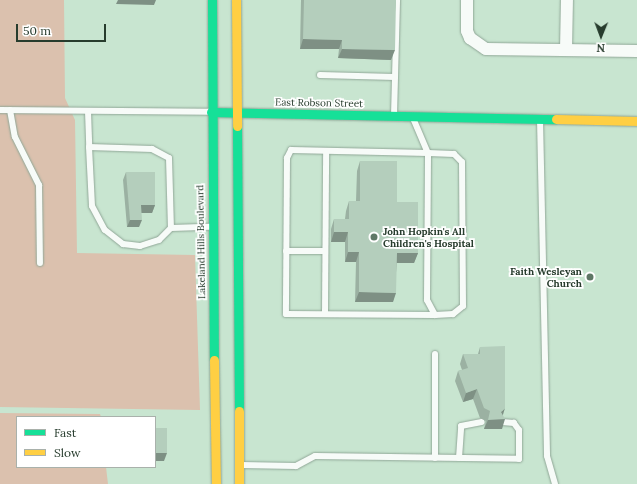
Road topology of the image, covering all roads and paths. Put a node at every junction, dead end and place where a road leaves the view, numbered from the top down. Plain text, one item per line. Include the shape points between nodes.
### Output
1 (212, 0) edge
2 (236, 0) edge
3 (397, 0) edge
4 (467, 0) edge
5 (567, 0) edge
6 (566, 50) junction
7 (637, 51) edge
8 (320, 75) dead end
9 (395, 77) junction
10 (0, 110) edge
11 (10, 110) junction
12 (88, 111) junction
13 (211, 112) junction
14 (235, 112) junction
15 (394, 116) junction
16 (413, 116) junction
17 (540, 118) junction
18 (637, 121) edge
19 (89, 147) junction
20 (326, 151) junction
21 (428, 153) junction
22 (211, 227) junction
23 (172, 228) junction
24 (325, 251) junction
25 (286, 252) junction
26 (40, 263) dead end
27 (325, 314) junction
28 (434, 315) junction
29 (435, 354) dead end
30 (482, 422) dead end
31 (502, 422) edge
32 (434, 458) junction
33 (459, 458) junction
34 (239, 465) junction
35 (216, 484) edge
36 (239, 484) edge
37 (554, 484) edge

1 - 13 main road, Lakeland Hills Boulevard
2 - 14 main road
3 - 9 lane
4 - 6 street via 467,31 478,45 486,49
5 - 6 street
6 - 7 street
8 - 9 lane
9 - 15 lane
10 - 11 lane, East Robson Street
11 - 12 lane, East Robson Street
11 - 26 lane via 15,137 39,185
12 - 13 lane, East Robson Street
12 - 19 lane
13 - 14 main road, East Robson Street
13 - 22 main road, Lakeland Hills Boulevard
14 - 15 main road, East Robson Street
14 - 34 main road
15 - 16 main road, East Robson Street
16 - 17 main road, East Robson Street
16 - 21 lane
17 - 18 main road, East Robson Street
17 - 37 lane via 547,456
19 - 23 lane via 152,149 164,153 172,169
19 - 23 lane via 92,206 105,230 123,244 140,246 159,240
20 - 21 lane
20 - 24 lane
20 - 25 lane via 291,150 287,158
21 - 28 lane via 427,300
21 - 28 lane via 454,154 462,162 464,176 464,306 454,314
22 - 23 lane
22 - 35 main road, Lakeland Hills Boulevard
24 - 25 lane
24 - 27 lane
25 - 27 lane via 286,314
27 - 28 lane
29 - 32 lane
30 - 33 lane via 461,426
31 - 33 lane via 514,423 519,430 519,459
32 - 33 lane
32 - 34 lane via 315,456 296,466
34 - 36 main road

